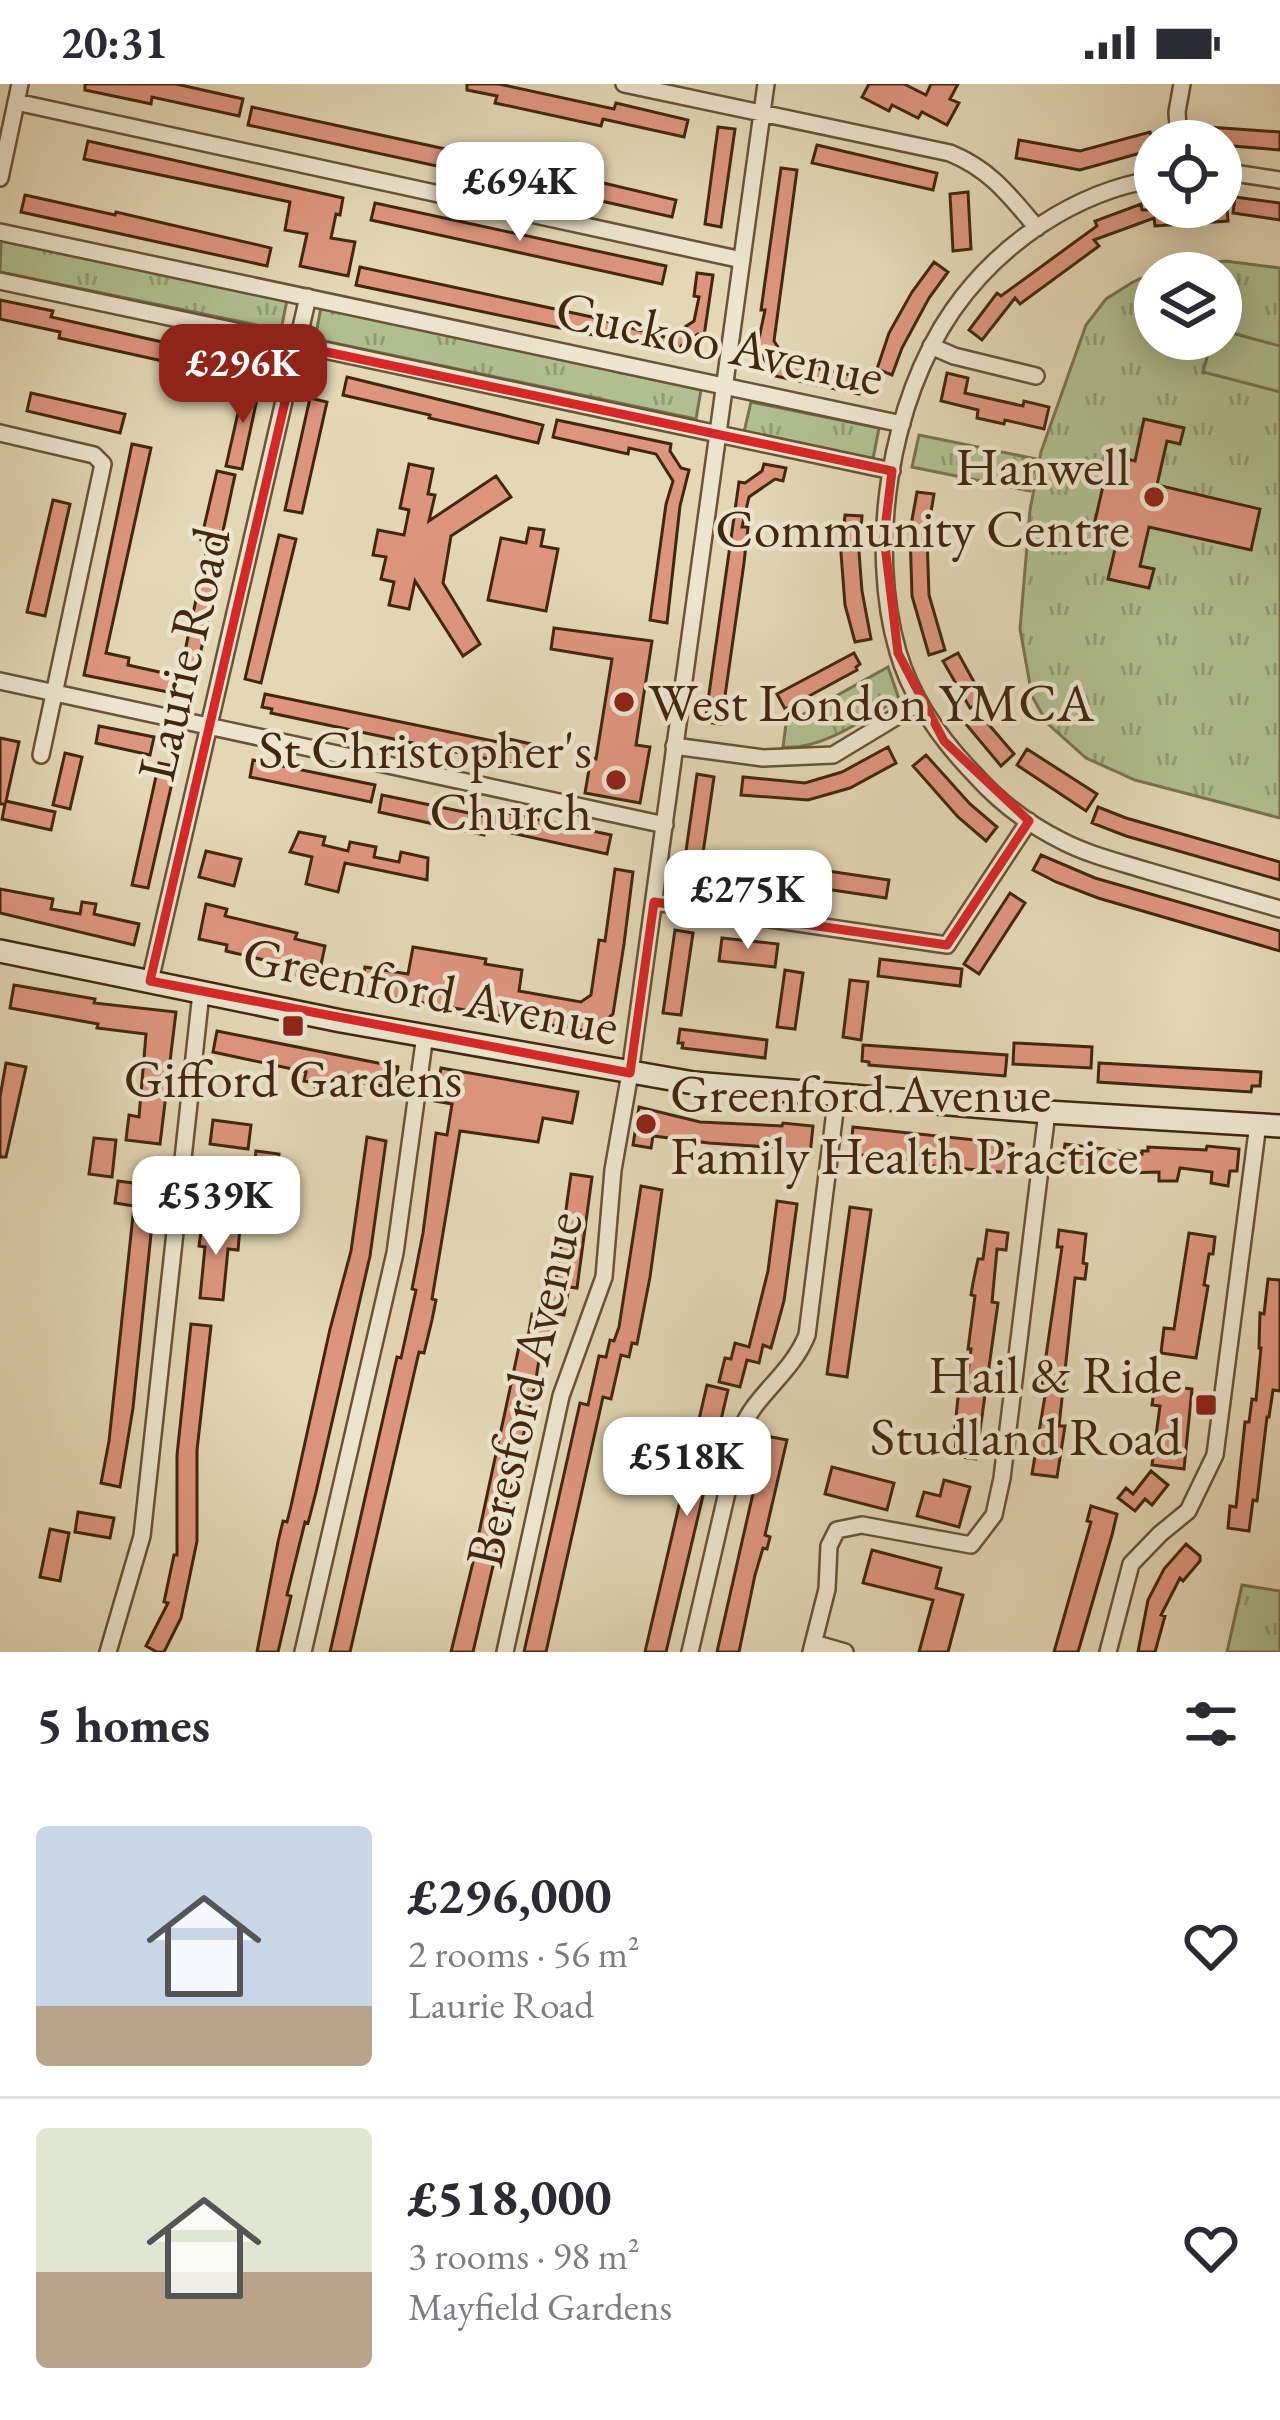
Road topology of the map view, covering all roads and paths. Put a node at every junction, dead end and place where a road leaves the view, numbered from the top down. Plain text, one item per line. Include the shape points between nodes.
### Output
1 (20, 84) edge
2 (624, 84) edge
3 (766, 84) edge
4 (1182, 84) edge
5 (16, 102) junction
6 (762, 113) junction
7 (1178, 120) edge
8 (1242, 174) edge
9 (0, 178) edge
10 (1280, 180) edge
11 (1134, 184) edge
12 (1037, 227) junction
13 (0, 232) edge
14 (742, 260) junction
15 (0, 280) edge
16 (308, 297) junction
17 (298, 346) junction
18 (931, 346) junction
19 (1036, 376) dead end
20 (725, 387) junction
21 (902, 424) junction
22 (0, 434) edge
23 (719, 434) junction
24 (892, 471) junction
25 (0, 681) edge
26 (55, 693) junction
27 (919, 703) junction
28 (209, 727) junction
29 (674, 746) junction
30 (40, 755) dead end
31 (1029, 821) junction
32 (664, 825) junction
33 (654, 902) junction
34 (1280, 909) edge
35 (0, 951) edge
36 (150, 981) junction
37 (201, 993) junction
38 (425, 1035) junction
39 (630, 1073) junction
40 (837, 1095) junction
41 (1047, 1112) junction
42 (1269, 1125) edge
43 (813, 1647) edge
44 (108, 1652) edge
45 (304, 1652) edge
46 (505, 1652) edge
47 (690, 1652) edge
48 (845, 1652) edge
49 (1108, 1652) edge

1 - 5 street
2 - 6 street
3 - 6 street, Beresford Avenue
4 - 7 street
5 - 9 street
5 - 14 street
6 - 12 street via 977,164
6 - 14 street, Beresford Avenue
8 - 10 street
11 - 12 street via 1105,190
12 - 18 street via 986,271
13 - 16 street, Cuckoo Avenue
14 - 20 street, Beresford Avenue
15 - 17 street, Cuckoo Avenue
16 - 17 street
16 - 20 street, Cuckoo Avenue
17 - 23 street, Cuckoo Avenue
17 - 28 street, Laurie Road
18 - 19 street
18 - 21 street
20 - 21 street, Cuckoo Avenue
20 - 23 street, Beresford Avenue
21 - 24 street
22 - 26 street via 94,455 103,464
23 - 24 street, Cuckoo Avenue
23 - 29 street, Beresford Avenue
24 - 27 street via 888,600
25 - 26 street
26 - 28 street
26 - 30 street
27 - 29 street via 833,755 763,758
27 - 31 street via 977,778
28 - 32 street
28 - 36 street, Laurie Road
29 - 32 street, Beresford Avenue
31 - 33 street via 946,945
31 - 34 street via 1103,858
32 - 33 street, Beresford Avenue
33 - 39 street, Beresford Avenue
35 - 36 street, Greenford Avenue
36 - 37 street, Greenford Avenue
37 - 38 street, Greenford Avenue
37 - 44 street via 142,1536
38 - 39 street, Greenford Avenue
38 - 45 street via 395,1253
39 - 40 street, Greenford Avenue
39 - 46 street, Beresford Avenue via 604,1277 561,1396
40 - 41 street, Greenford Avenue
40 - 47 street via 807,1335 742,1429
41 - 42 street, Greenford Avenue
41 - 43 street via 994,1515 971,1545 862,1525 837,1530
42 - 49 street via 1215,1455 1188,1511 1131,1564
43 - 48 street

